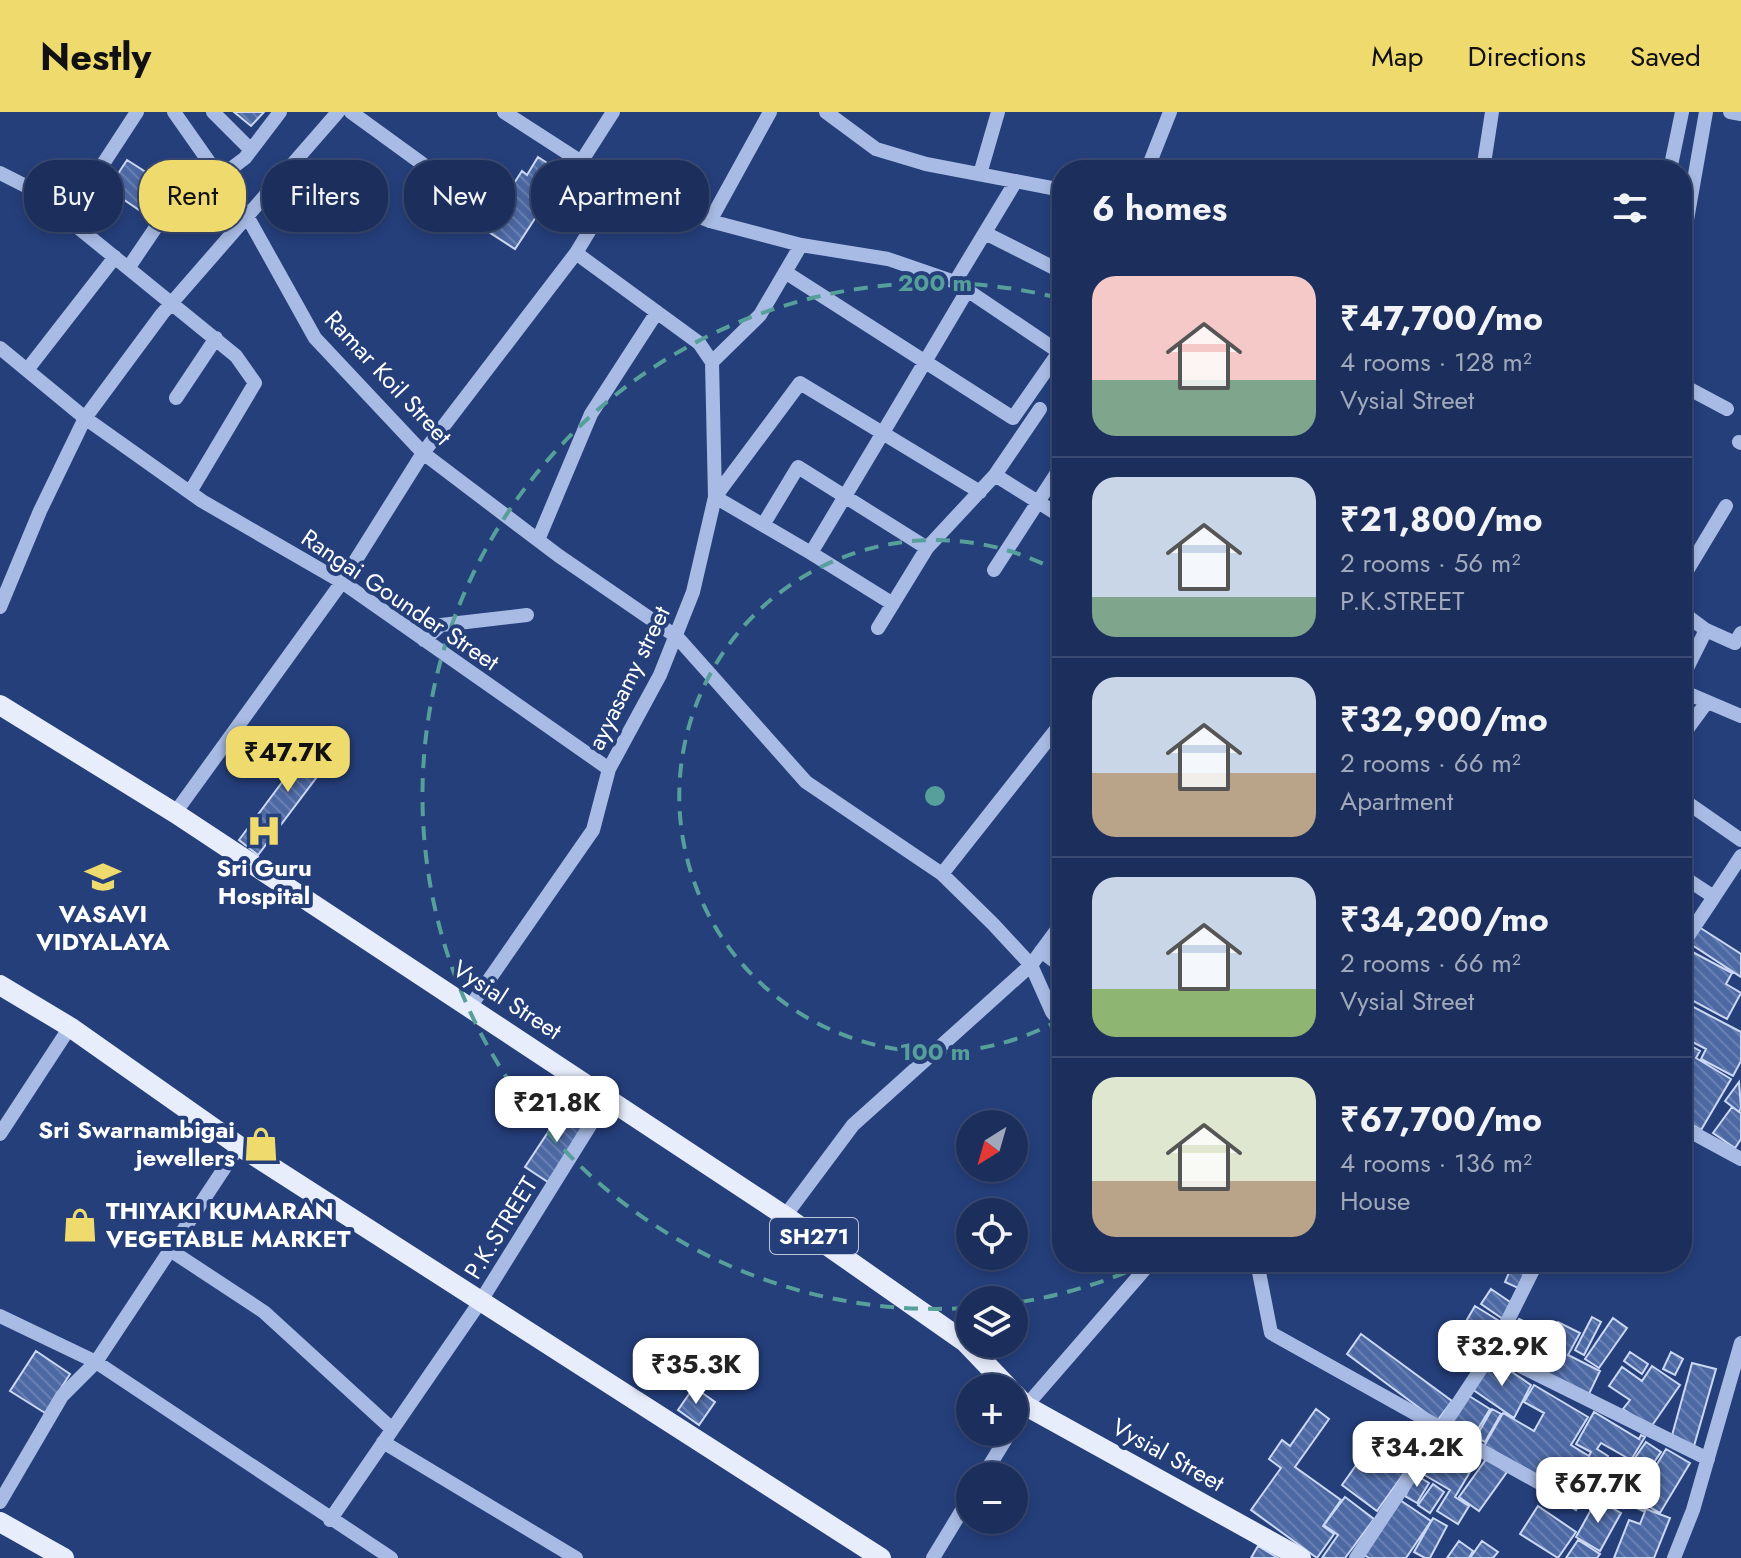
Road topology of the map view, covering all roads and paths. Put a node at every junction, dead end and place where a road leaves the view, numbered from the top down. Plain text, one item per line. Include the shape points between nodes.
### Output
1 (137, 112) edge
2 (174, 112) edge
3 (213, 112) edge
4 (280, 112) edge
5 (338, 112) edge
6 (351, 112) edge
7 (504, 112) edge
8 (613, 112) edge
9 (770, 112) edge
10 (826, 112) edge
11 (998, 112) edge
12 (1170, 112) edge
13 (1492, 112) edge
14 (1682, 112) edge
15 (1706, 112) edge
16 (1730, 112) edge
17 (1741, 114) edge
18 (525, 118) edge
19 (251, 150) junction
20 (106, 160) edge
21 (208, 160) edge
22 (240, 160) edge
23 (417, 160) edge
24 (578, 160) edge
25 (582, 160) edge
26 (1151, 160) edge
27 (1485, 160) edge
28 (1672, 160) edge
29 (0, 173) edge
30 (980, 174) junction
31 (1016, 181) junction
32 (24, 185) edge
33 (1052, 188) edge
34 (1692, 191) edge
35 (247, 216) junction
36 (710, 221) joint
37 (84, 232) edge
38 (153, 232) edge
39 (589, 232) edge
40 (985, 233) junction
41 (801, 245) junction
42 (576, 253) junction
43 (115, 257) junction
44 (129, 267) junction
45 (1052, 267) edge
46 (785, 272) junction
47 (961, 286) junction
48 (173, 302) junction
49 (657, 312) junction
50 (216, 338) junction
51 (0, 348) edge
52 (1052, 348) edge
53 (926, 361) junction
54 (712, 362) junction
55 (1052, 364) edge
56 (27, 370) junction
57 (1692, 390) edge
58 (176, 398) dead end
59 (1040, 409) dead end
60 (1727, 409) dead end
61 (85, 418) junction
62 (882, 434) junction
63 (423, 453) junction
64 (995, 475) junction
65 (1052, 480) edge
66 (190, 492) junction
67 (980, 492) junction
68 (845, 496) junction
69 (715, 497) junction
70 (1038, 502) junction
71 (1726, 506) dead end
72 (1052, 511) edge
73 (763, 525) junction
74 (538, 540) junction
75 (927, 548) junction
76 (811, 553) junction
77 (1692, 562) edge
78 (994, 570) dead end
79 (342, 582) junction
80 (893, 604) junction
81 (0, 607) edge
82 (527, 615) dead end
83 (1692, 620) edge
84 (878, 628) dead end
85 (1706, 630) junction
86 (1741, 633) edge
87 (677, 637) junction
88 (424, 640) junction
89 (1692, 658) edge
90 (1692, 695) edge
91 (1707, 702) junction
92 (0, 705) edge
93 (1741, 716) edge
94 (1692, 722) edge
95 (1052, 736) edge
96 (609, 769) junction
97 (1692, 806) edge
98 (175, 813) junction
99 (1741, 840) edge
100 (1741, 856) edge
101 (942, 874) junction
102 (1692, 883) edge
103 (1714, 897) junction
104 (1692, 930) edge
105 (1052, 936) edge
106 (1041, 951) junction
107 (1052, 959) edge
108 (1031, 965) junction
109 (0, 985) edge
110 (470, 1007) junction
111 (1052, 1012) edge
112 (70, 1027) junction
113 (607, 1098) junction
114 (1692, 1132) edge
115 (0, 1134) edge
116 (239, 1146) junction
117 (1741, 1159) edge
118 (785, 1216) junction
119 (170, 1250) junction
120 (1141, 1272) edge
121 (1259, 1272) edge
122 (1532, 1272) edge
123 (482, 1299) junction
124 (0, 1316) edge
125 (1741, 1343) edge
126 (1492, 1352) junction
127 (96, 1362) junction
128 (996, 1374) edge
129 (1028, 1391) edge
130 (1028, 1404) edge
131 (392, 1429) junction
132 (1439, 1429) junction
133 (383, 1442) junction
134 (1708, 1459) junction
135 (1552, 1490) dead end
136 (0, 1502) edge
137 (330, 1520) junction
138 (956, 1520) edge
139 (0, 1522) edge
140 (64, 1558) edge
141 (391, 1558) edge
142 (576, 1558) edge
143 (881, 1558) edge
144 (933, 1558) edge
145 (1301, 1558) edge
146 (1356, 1558) edge
147 (1674, 1558) edge

1 - 20 street
2 - 21 street, Ramar Koil Street
3 - 19 street
4 - 19 street
5 - 35 street
6 - 23 street
7 - 18 street
8 - 25 street
9 - 36 street
10 - 30 street via 876,149
11 - 30 street
12 - 26 street
13 - 27 street
14 - 28 street
15 - 34 street
16 - 17 street
18 - 24 street
19 - 22 street
29 - 32 street
30 - 31 street
31 - 33 street
31 - 40 street
35 - 48 street
35 - 63 street, Ramar Koil Street via 315,338
36 - 41 street
37 - 43 street
38 - 44 street
39 - 42 street
40 - 45 street
40 - 47 street
41 - 46 street
41 - 47 street via 888,259
42 - 49 street
42 - 63 street
43 - 44 street
43 - 56 street
44 - 48 street
46 - 53 street
46 - 54 street via 760,315
47 - 52 street
47 - 53 street
48 - 50 street
48 - 61 street
49 - 54 street via 699,343
49 - 74 street via 591,414
50 - 58 street
50 - 66 street via 255,383
51 - 56 street, Rangai Gounder Street
53 - 55 street via 1013,418
53 - 62 street
54 - 69 street, ayyasamy street
56 - 61 street, Rangai Gounder Street
57 - 60 street
59 - 64 street
61 - 66 street, Rangai Gounder Street
61 - 81 street
62 - 67 street
62 - 68 street
62 - 69 street via 800,383
63 - 74 street, Ramar Koil Street
63 - 79 street
64 - 67 street
64 - 70 street
65 - 70 street
66 - 79 street, Rangai Gounder Street
67 - 75 street
68 - 73 street via 798,467
68 - 75 street
68 - 76 street
69 - 73 street
69 - 87 street, ayyasamy street
70 - 72 street
70 - 78 street
71 - 77 street
73 - 76 street
74 - 87 street, Ramar Koil Street
75 - 80 street
76 - 80 street
79 - 88 street, Rangai Gounder Street
79 - 98 street
80 - 84 street
82 - 88 street via 441,625
83 - 85 street
85 - 86 street via 1735,643
85 - 89 street
87 - 96 street, ayyasamy street
87 - 101 street, Ramar Koil Street via 806,782
88 - 96 street, Rangai Gounder Street
90 - 91 street
91 - 93 street
91 - 94 street
92 - 98 main road, Vysial Street / SH271
95 - 101 street
96 - 110 street, ayyasamy street via 593,830
97 - 99 street
98 - 110 main road, Vysial Street / SH271
100 - 103 street
101 - 108 street, Ramar Koil Street
102 - 103 street
103 - 104 street
105 - 106 street
106 - 107 street
106 - 108 street
108 - 111 street
108 - 118 street via 853,1125
109 - 112 main road
110 - 113 main road, Vysial Street / SH271
112 - 115 street
112 - 116 main road
113 - 118 main road, Vysial Street / SH271
113 - 123 street, P.K.STREET
114 - 117 street
116 - 119 street
116 - 123 main road
118 - 128 main road, Vysial Street / SH271 via 965,1342
119 - 127 street
119 - 131 street via 264,1312
120 - 129 street
121 - 132 street via 1271,1333
122 - 126 street
123 - 131 street, P.K.STREET
123 - 143 main road
124 - 127 street
125 - 134 street
126 - 132 street
126 - 134 street
127 - 136 street via 62,1396
127 - 137 street
130 - 145 main road, Vysial Street
131 - 133 street, P.K.STREET
132 - 135 street
132 - 146 street
133 - 137 street, P.K.STREET
133 - 142 street
134 - 147 street
137 - 141 street
138 - 144 street
139 - 140 main road

